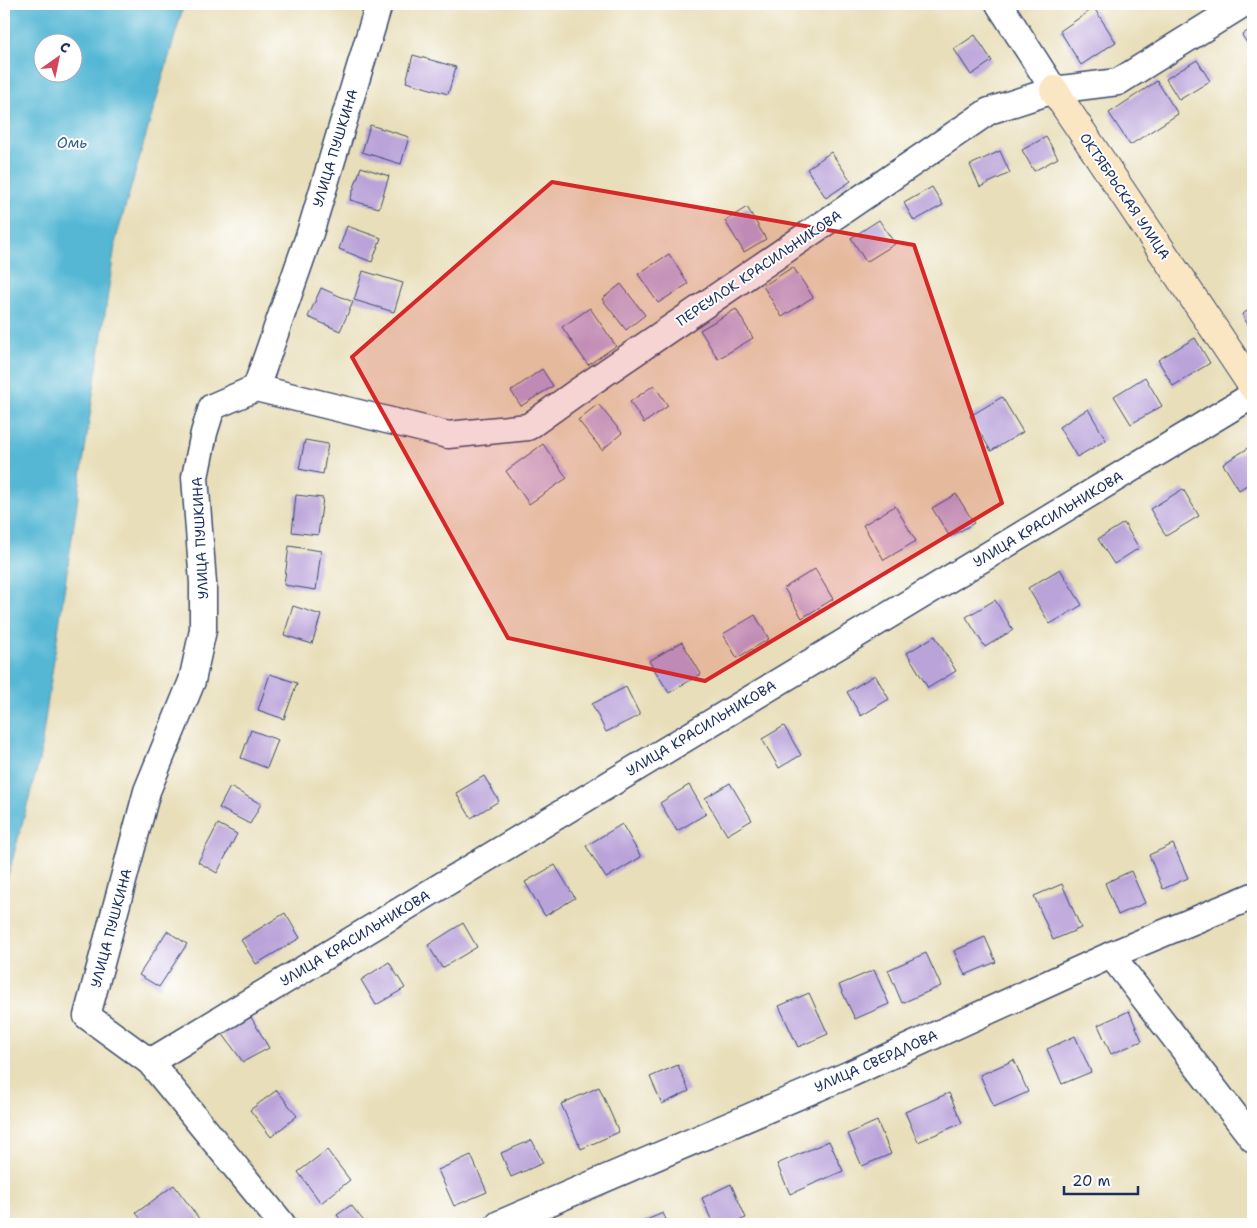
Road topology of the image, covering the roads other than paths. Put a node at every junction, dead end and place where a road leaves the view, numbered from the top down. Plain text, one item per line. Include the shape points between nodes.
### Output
1 (379, 4) edge
2 (999, 4) edge
3 (1243, 4) edge
4 (1054, 90) junction
5 (1253, 387) edge
6 (256, 388) junction
7 (1253, 395) edge
8 (1253, 896) edge
9 (1110, 955) junction
10 (150, 1062) junction
11 (1253, 1139) edge
12 (282, 1224) edge
13 (499, 1224) edge

1 - 6 street, УЛИЦА ПУШКИНА via 310,233
2 - 4 street, ОКТЯБРЬСКАЯ УЛИЦА
3 - 4 street, ПЕРЕУЛОК КРАСИЛЬНИКОВА via 1118,82
4 - 5 street, ОКТЯБРЬСКАЯ УЛИЦА
4 - 6 street, ПЕРЕУЛОК КРАСИЛЬНИКОВА via 989,111 528,427 448,435
6 - 10 street, УЛИЦА ПУШКИНА via 212,407 204,433 195,477 203,630 192,681 147,791 87,1016
7 - 10 street, УЛИЦА КРАСИЛЬНИКОВА
8 - 9 street, УЛИЦА СВЕРДЛОВА
9 - 11 street
9 - 13 street, УЛИЦА СВЕРДЛОВА via 850,1074
10 - 12 street

